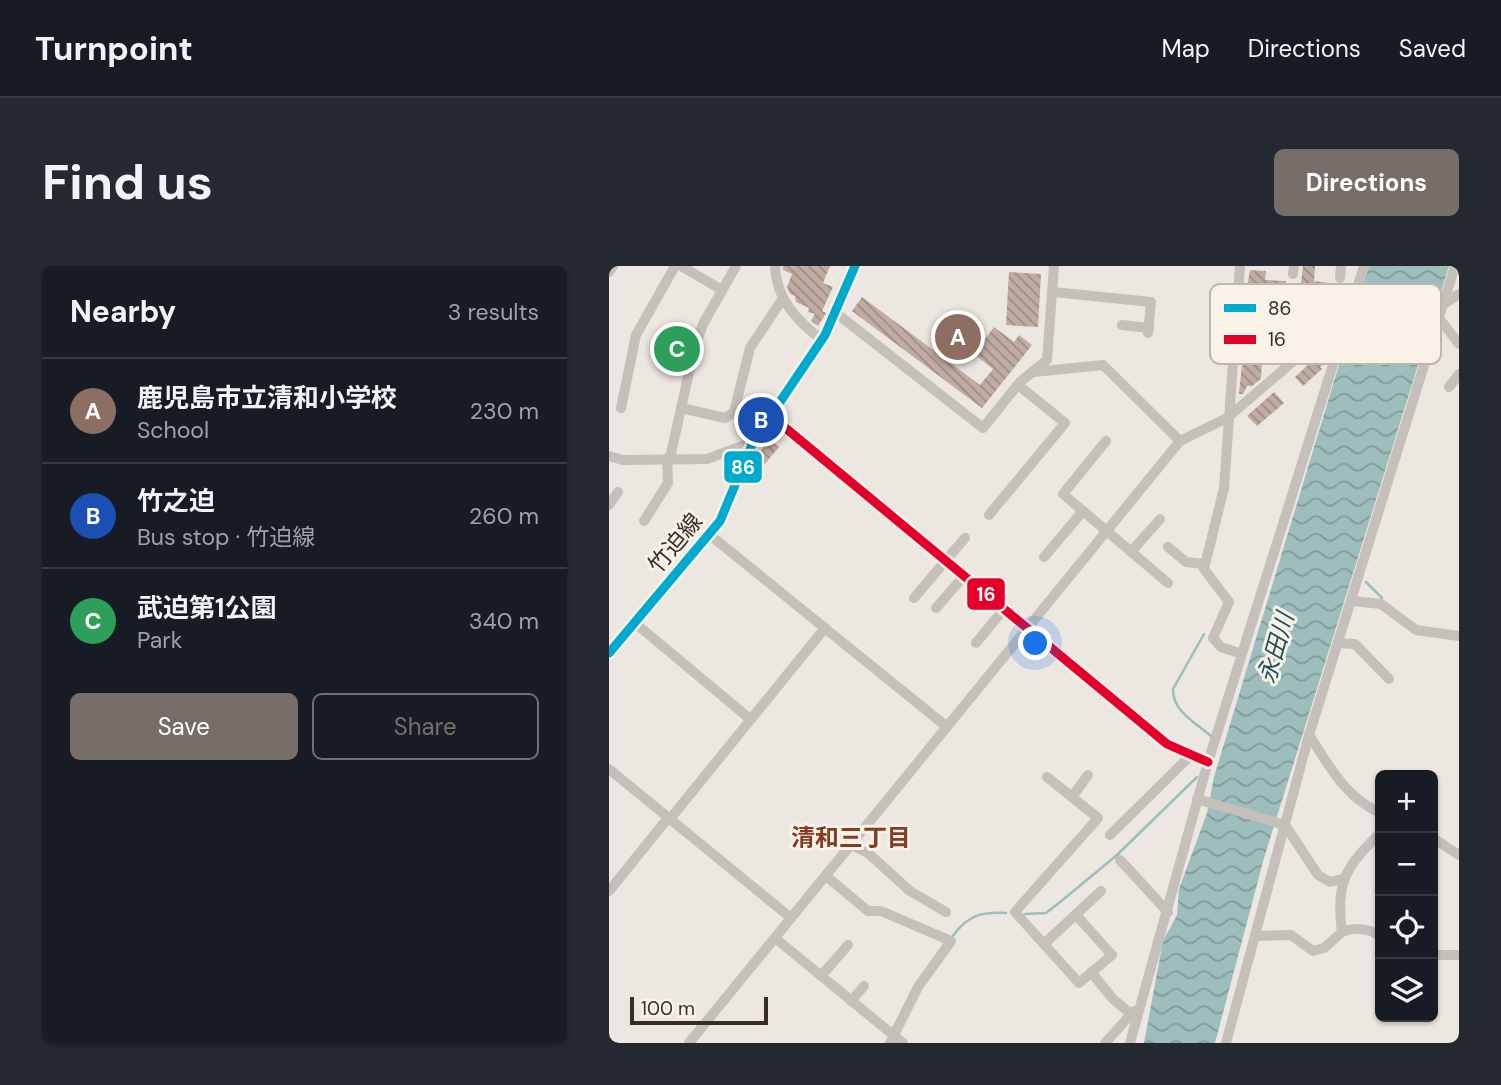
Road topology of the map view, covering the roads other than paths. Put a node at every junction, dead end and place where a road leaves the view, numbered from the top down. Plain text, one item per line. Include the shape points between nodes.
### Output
1 (613, 266) edge
2 (674, 266) edge
3 (681, 266) edge
4 (736, 266) edge
5 (775, 266) edge
6 (855, 266) edge
7 (1054, 266) edge
8 (1240, 266) edge
9 (1364, 266) edge
10 (1455, 266) edge
11 (609, 272) edge
12 (1238, 284) edge
13 (1359, 284) edge
14 (722, 290) junction
15 (1053, 292) junction
16 (1459, 294) edge
17 (783, 298) junction
18 (1444, 304) junction
19 (1441, 310) edge
20 (836, 313) junction
21 (1441, 321) edge
22 (1122, 325) dead end
23 (822, 340) junction
24 (1459, 344) edge
25 (1232, 364) edge
26 (1290, 364) edge
27 (1332, 364) edge
28 (1424, 364) edge
29 (1034, 372) junction
30 (1459, 374) edge
31 (1018, 385) junction
32 (1449, 387) dead end
33 (621, 408) dead end
34 (681, 408) junction
35 (771, 416) junction
36 (1227, 418) junction
37 (1180, 441) junction
38 (753, 442) junction
39 (1106, 442) dead end
40 (609, 456) edge
41 (669, 458) junction
42 (618, 492) dead end
43 (609, 505) edge
44 (1083, 511) junction
45 (989, 515) dead end
46 (1160, 519) dead end
47 (644, 521) dead end
48 (1107, 531) junction
49 (710, 535) junction
50 (965, 538) dead end
51 (1168, 547) dead end
52 (1131, 552) junction
53 (1044, 556) dead end
54 (946, 561) junction
55 (1205, 564) junction
56 (964, 576) junction
57 (1168, 583) dead end
58 (915, 598) dead end
59 (1352, 601) junction
60 (936, 608) dead end
61 (1004, 609) junction
62 (635, 623) junction
63 (825, 628) junction
64 (1028, 629) junction
65 (1459, 636) edge
66 (976, 643) dead end
67 (1339, 643) junction
68 (609, 653) edge
69 (1242, 654) junction
70 (1389, 679) dead end
71 (750, 719) junction
72 (947, 727) junction
73 (1309, 735) junction
74 (1191, 755) junction
75 (1208, 762) junction
76 (609, 769) edge
77 (1088, 775) dead end
78 (1047, 778) dead end
79 (1072, 797) junction
80 (1198, 799) junction
81 (1375, 810) edge
82 (669, 818) junction
83 (1285, 825) junction
84 (1110, 835) dead end
85 (1375, 839) edge
86 (1438, 841) edge
87 (851, 845) junction
88 (1459, 855) edge
89 (1120, 860) dead end
90 (826, 876) junction
91 (1342, 879) junction
92 (609, 891) edge
93 (1101, 891) dead end
94 (946, 912) dead end
95 (1168, 912) junction
96 (1076, 915) junction
97 (791, 918) junction
98 (1342, 932) junction
99 (1375, 932) edge
100 (1255, 936) junction
101 (775, 938) junction
102 (1044, 944) junction
103 (848, 945) dead end
104 (1459, 955) edge
105 (1438, 956) edge
106 (1091, 972) junction
107 (821, 976) junction
108 (864, 986) dead end
109 (851, 1001) junction
110 (1141, 1006) junction
111 (1131, 1014) junction
112 (895, 1041) edge
113 (689, 1043) edge
114 (1105, 1043) edge
115 (1130, 1043) edge
116 (1226, 1043) edge

1 - 11 street
2 - 33 street via 636,335
3 - 14 street
4 - 14 street
5 - 17 street
6 - 20 street, 竹迫線
7 - 15 street
8 - 12 street
9 - 13 street
10 - 18 street
14 - 34 street via 703,324
15 - 22 street via 1151,302 1148,330
15 - 29 street via 1047,360
16 - 18 street
17 - 23 street via 800,322
17 - 34 street via 750,348 734,412 725,418
18 - 19 street
20 - 23 street, 竹迫線
20 - 31 street via 983,428
21 - 24 street
23 - 35 street, 竹迫線
25 - 36 street
26 - 36 street
27 - 69 street
28 - 59 street
29 - 31 street
29 - 37 street via 1103,365
30 - 32 street
31 - 45 street via 1065,423
34 - 41 street
35 - 38 street, 竹迫線
35 - 54 street
36 - 37 street
36 - 55 street via 1224,488
37 - 48 street
38 - 41 street via 707,459
38 - 49 street, 竹迫線 via 728,506
39 - 44 street via 1063,494
40 - 41 street via 623,460
41 - 47 street via 669,483
42 - 43 street
44 - 48 street
44 - 53 street
46 - 52 street
48 - 52 street
48 - 64 street
49 - 62 street, 竹迫線
49 - 63 street
50 - 54 street
51 - 55 street via 1185,562
52 - 57 street
54 - 56 street
54 - 58 street
55 - 69 street via 1204,569 1229,602 1213,638
56 - 60 street
56 - 61 street
59 - 65 street via 1381,604 1416,630
59 - 67 street
61 - 64 street
61 - 66 street
62 - 68 street, 竹迫線
62 - 71 street
63 - 71 street
63 - 72 street
64 - 72 street
64 - 74 street via 1167,744
67 - 70 street via 1356,645
67 - 73 street
69 - 75 street
71 - 82 street
72 - 87 street
73 - 81 street via 1341,785
73 - 83 street
74 - 75 street
74 - 84 street
75 - 80 street
76 - 82 street
77 - 79 street
78 - 79 street
79 - 102 street via 1098,818 1015,912
80 - 83 street
80 - 95 street
82 - 92 street
82 - 97 street
83 - 91 street via 1318,875 1330,882
83 - 100 street
85 - 91 street
86 - 88 street
87 - 90 street
87 - 94 street via 869,853 910,891
89 - 95 street
90 - 97 street
90 - 112 street via 868,911 881,911 951,941 918,987
91 - 98 street
93 - 96 street
95 - 110 street
96 - 102 street
96 - 106 street via 1112,955
97 - 101 street
98 - 99 street via 1352,928
98 - 100 street via 1317,951 1291,935
100 - 116 street
101 - 107 street
101 - 113 street
102 - 106 street via 1079,983
103 - 107 street
104 - 105 street
106 - 111 street
107 - 109 street
108 - 109 street
109 - 112 street
110 - 111 street
110 - 115 street
111 - 114 street

